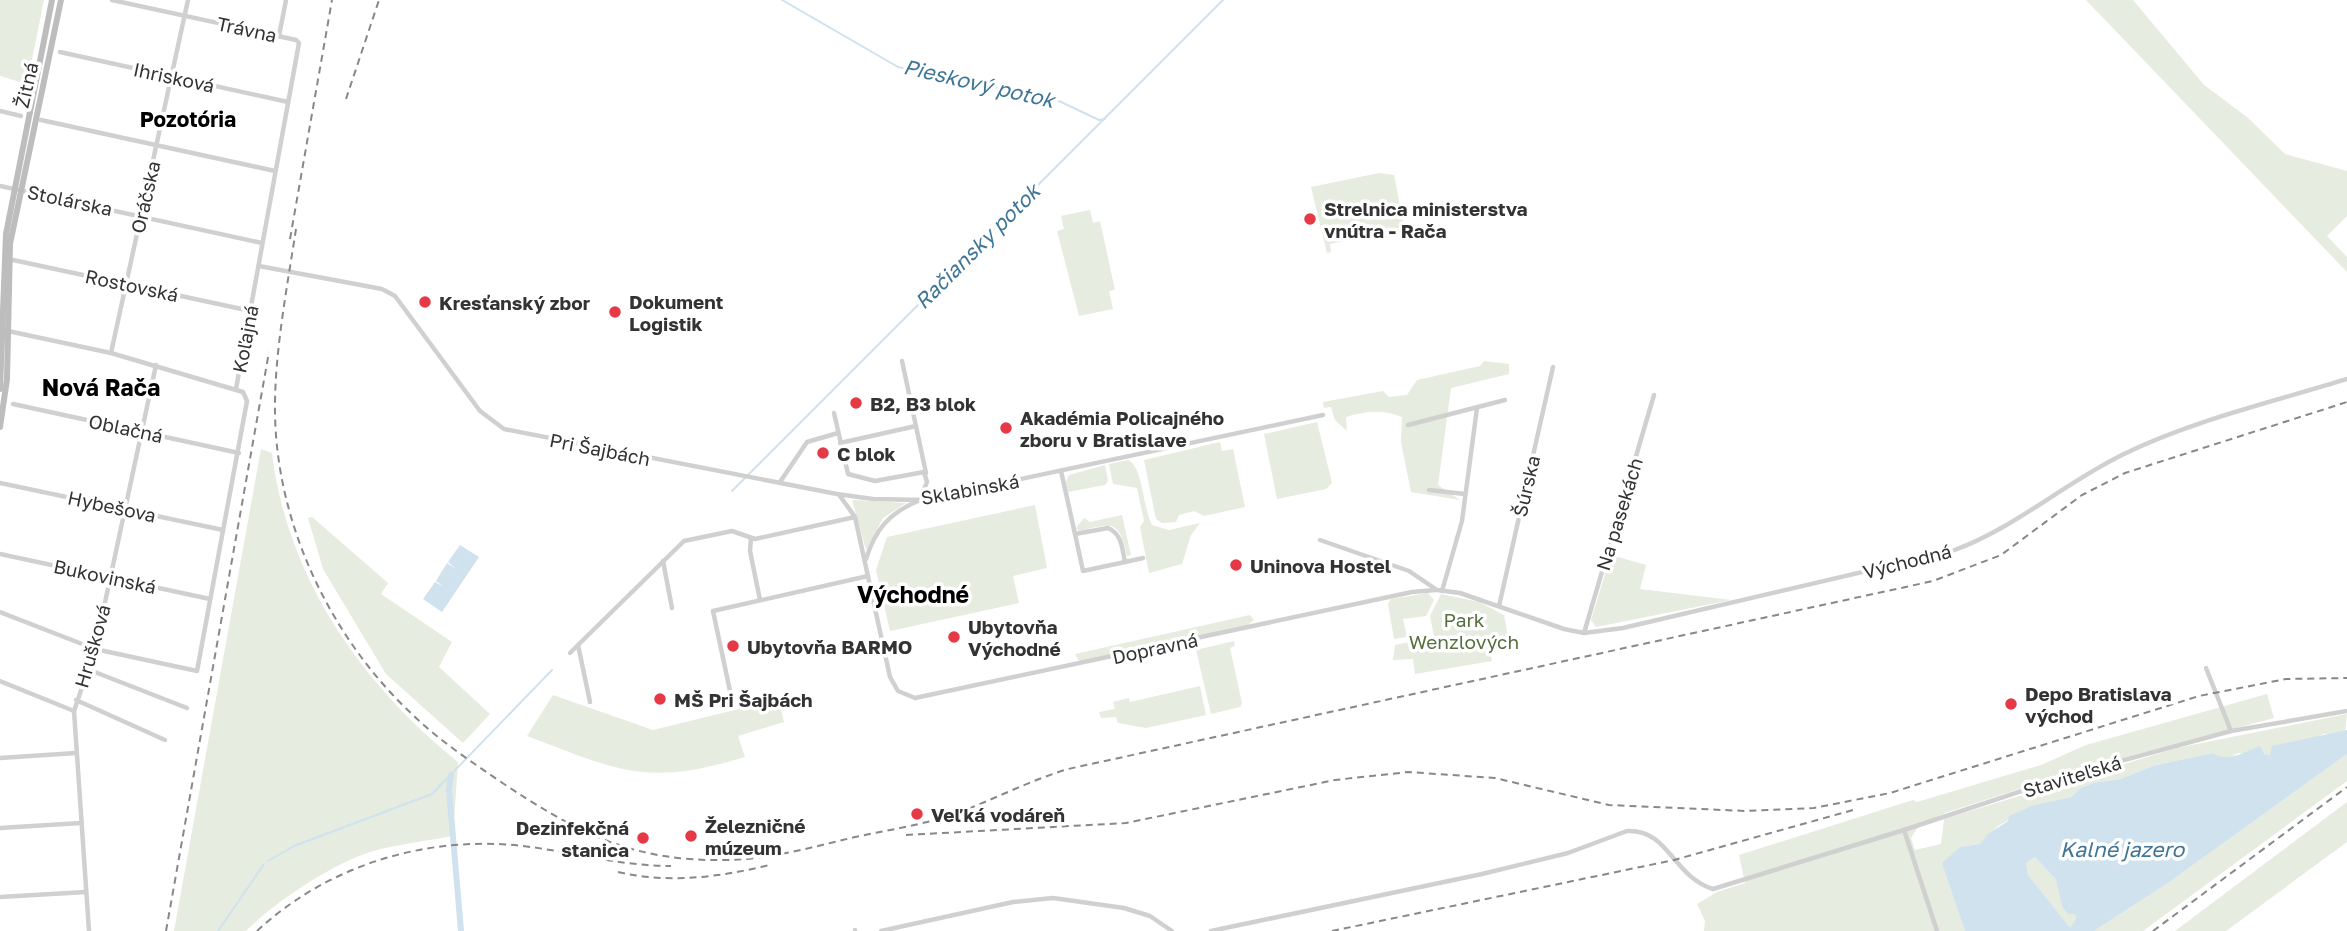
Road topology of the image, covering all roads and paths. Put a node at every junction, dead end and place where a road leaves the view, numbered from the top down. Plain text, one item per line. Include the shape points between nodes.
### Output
1 (52, 0) edge
2 (61, 0) edge
3 (112, 0) edge
4 (188, 0) edge
5 (286, 0) edge
6 (184, 16) junction
7 (279, 36) junction
8 (299, 42) joint
9 (60, 52) dead end
10 (172, 76) junction
11 (288, 102) junction
12 (0, 111) edge
13 (21, 116) dead end
14 (41, 120) dead end
15 (157, 145) junction
16 (275, 171) junction
17 (0, 186) edge
18 (17, 189) junction
19 (140, 215) junction
20 (262, 243) junction
21 (13, 260) dead end
22 (259, 266) junction
23 (126, 284) junction
24 (251, 311) junction
25 (3, 330) edge
26 (111, 352) junction
27 (902, 361) dead end
28 (156, 365) junction
29 (1553, 367) dead end
30 (2347, 379) edge
31 (0, 389) edge
32 (236, 389) junction
33 (1654, 396) dead end
34 (1505, 400) dead end
35 (13, 404) dead end
36 (1477, 408) junction
37 (834, 413) dead end
38 (1323, 415) dead end
39 (1408, 425) dead end
40 (916, 426) junction
41 (0, 427) edge
42 (140, 431) junction
43 (838, 433) junction
44 (841, 443) junction
45 (239, 453) junction
46 (1061, 471) junction
47 (926, 473) junction
48 (0, 482) edge
49 (780, 482) junction
50 (1429, 489) dead end
51 (837, 494) junction
52 (1465, 494) junction
53 (921, 500) junction
54 (125, 510) junction
55 (855, 517) junction
56 (223, 530) junction
57 (1076, 534) junction
58 (751, 538) junction
59 (1320, 540) dead end
60 (0, 554) edge
61 (1143, 558) dead end
62 (663, 561) junction
63 (865, 562) junction
64 (1125, 562) junction
65 (868, 576) junction
66 (111, 578) junction
67 (1439, 590) junction
68 (210, 599) junction
69 (760, 600) junction
70 (1499, 606) junction
71 (672, 608) dead end
72 (0, 612) edge
73 (1584, 633) junction
74 (578, 645) junction
75 (95, 649) junction
76 (570, 653) dead end
77 (2206, 668) dead end
78 (87, 669) junction
79 (0, 681) edge
80 (730, 691) dead end
81 (76, 701) junction
82 (590, 702) dead end
83 (187, 708) dead end
84 (2347, 710) edge
85 (74, 711) junction
86 (2231, 731) junction
87 (165, 740) dead end
88 (76, 753) junction
89 (0, 758) edge
90 (81, 823) junction
91 (0, 828) edge
92 (1904, 830) junction
93 (86, 892) junction
94 (0, 897) edge
95 (89, 931) edge
96 (881, 931) edge
97 (1172, 931) edge
98 (1212, 931) edge
99 (1937, 931) edge

1 - 18 main road, Žitná
2 - 18 main road, Žitná
3 - 6 street, Trávna
4 - 6 street, Oráčska
5 - 7 street
6 - 7 street, Trávna
6 - 10 street, Oráčska
7 - 8 street, Trávna
8 - 11 street, Koľajná
9 - 10 street, Ihrisková
10 - 11 street, Ihrisková
10 - 15 street, Oráčska
11 - 16 street, Koľajná
12 - 13 street
14 - 15 street
15 - 16 street
15 - 19 street, Oráčska
16 - 20 street, Koľajná
17 - 18 street, Stolárska
18 - 19 street, Stolárska
18 - 25 main road, Žitná
19 - 20 street, Stolárska
19 - 23 street, Oráčska
20 - 22 street, Koľajná
21 - 23 street, Rostovská
22 - 24 street, Koľajná
22 - 49 street, Pri Šajbách via 382,289 395,296 480,411 499,427
23 - 24 street, Rostovská
23 - 26 street, Oráčska
24 - 32 street, Koľajná
25 - 26 street
25 - 31 main road, Žitná
25 - 41 main road, Žitná via 7,379
26 - 28 street
27 - 40 street
28 - 32 street
28 - 42 street, Hrušková
29 - 70 street, Šúrska
30 - 73 street, Východná via 2143,445 2085,475 1999,530 1952,551 1623,628
32 - 45 street, Koľajná via 247,401
33 - 73 street, Na pasekách
34 - 36 street
35 - 42 street, Oblačná
36 - 39 street
36 - 52 street
37 - 43 street
38 - 46 street, Sklabinská
40 - 44 street
40 - 47 street
42 - 45 street, Oblačná
42 - 54 street, Hrušková
43 - 44 street
43 - 49 street via 807,442
44 - 47 street via 850,475 875,481
45 - 56 street, Koľajná
46 - 53 street, Sklabinská
46 - 57 street
47 - 53 street
48 - 54 street, Hybešova
49 - 51 street, Pri Šajbách
50 - 52 street
51 - 53 street, Sklabinská
51 - 55 street
52 - 67 street via 1462,521
53 - 63 street via 885,521
54 - 56 street, Hybešova
54 - 66 street, Hrušková
55 - 58 street
55 - 63 street
56 - 68 street, Koľajná
57 - 64 street via 1108,528 1116,531
57 - 64 street via 1083,571
58 - 62 street via 732,531 684,541
58 - 69 street
59 - 67 street, Východná via 1409,571
60 - 66 street, Bukovinská
61 - 64 street
62 - 71 street
62 - 74 street
63 - 65 street
65 - 67 street, Dopravná via 888,670 898,691 920,698 1412,592
65 - 69 street
66 - 68 street, Bukovinská
66 - 75 street, Hrušková
67 - 70 street, Východná
68 - 75 street, Koľajná via 197,671
69 - 80 street via 713,611
70 - 73 street, Východná
72 - 75 street
74 - 76 street
74 - 82 street
75 - 78 street, Hrušková
77 - 86 street
78 - 81 street, Hrušková
78 - 83 street
79 - 85 street
81 - 85 street, Hrušková
81 - 87 street
84 - 86 street, Staviteľská
85 - 88 street, Hrušková
86 - 92 street, Staviteľská via 2073,774
88 - 89 street
88 - 90 street, Hrušková
90 - 91 street
90 - 93 street, Hrušková
92 - 98 street, Staviteľská via 1713,889 1684,873 1655,837 1627,831 1588,847 1482,874
92 - 99 street
93 - 94 street
93 - 95 street, Hrušková
96 - 97 street via 1013,902 1053,898 1124,908 1150,916

